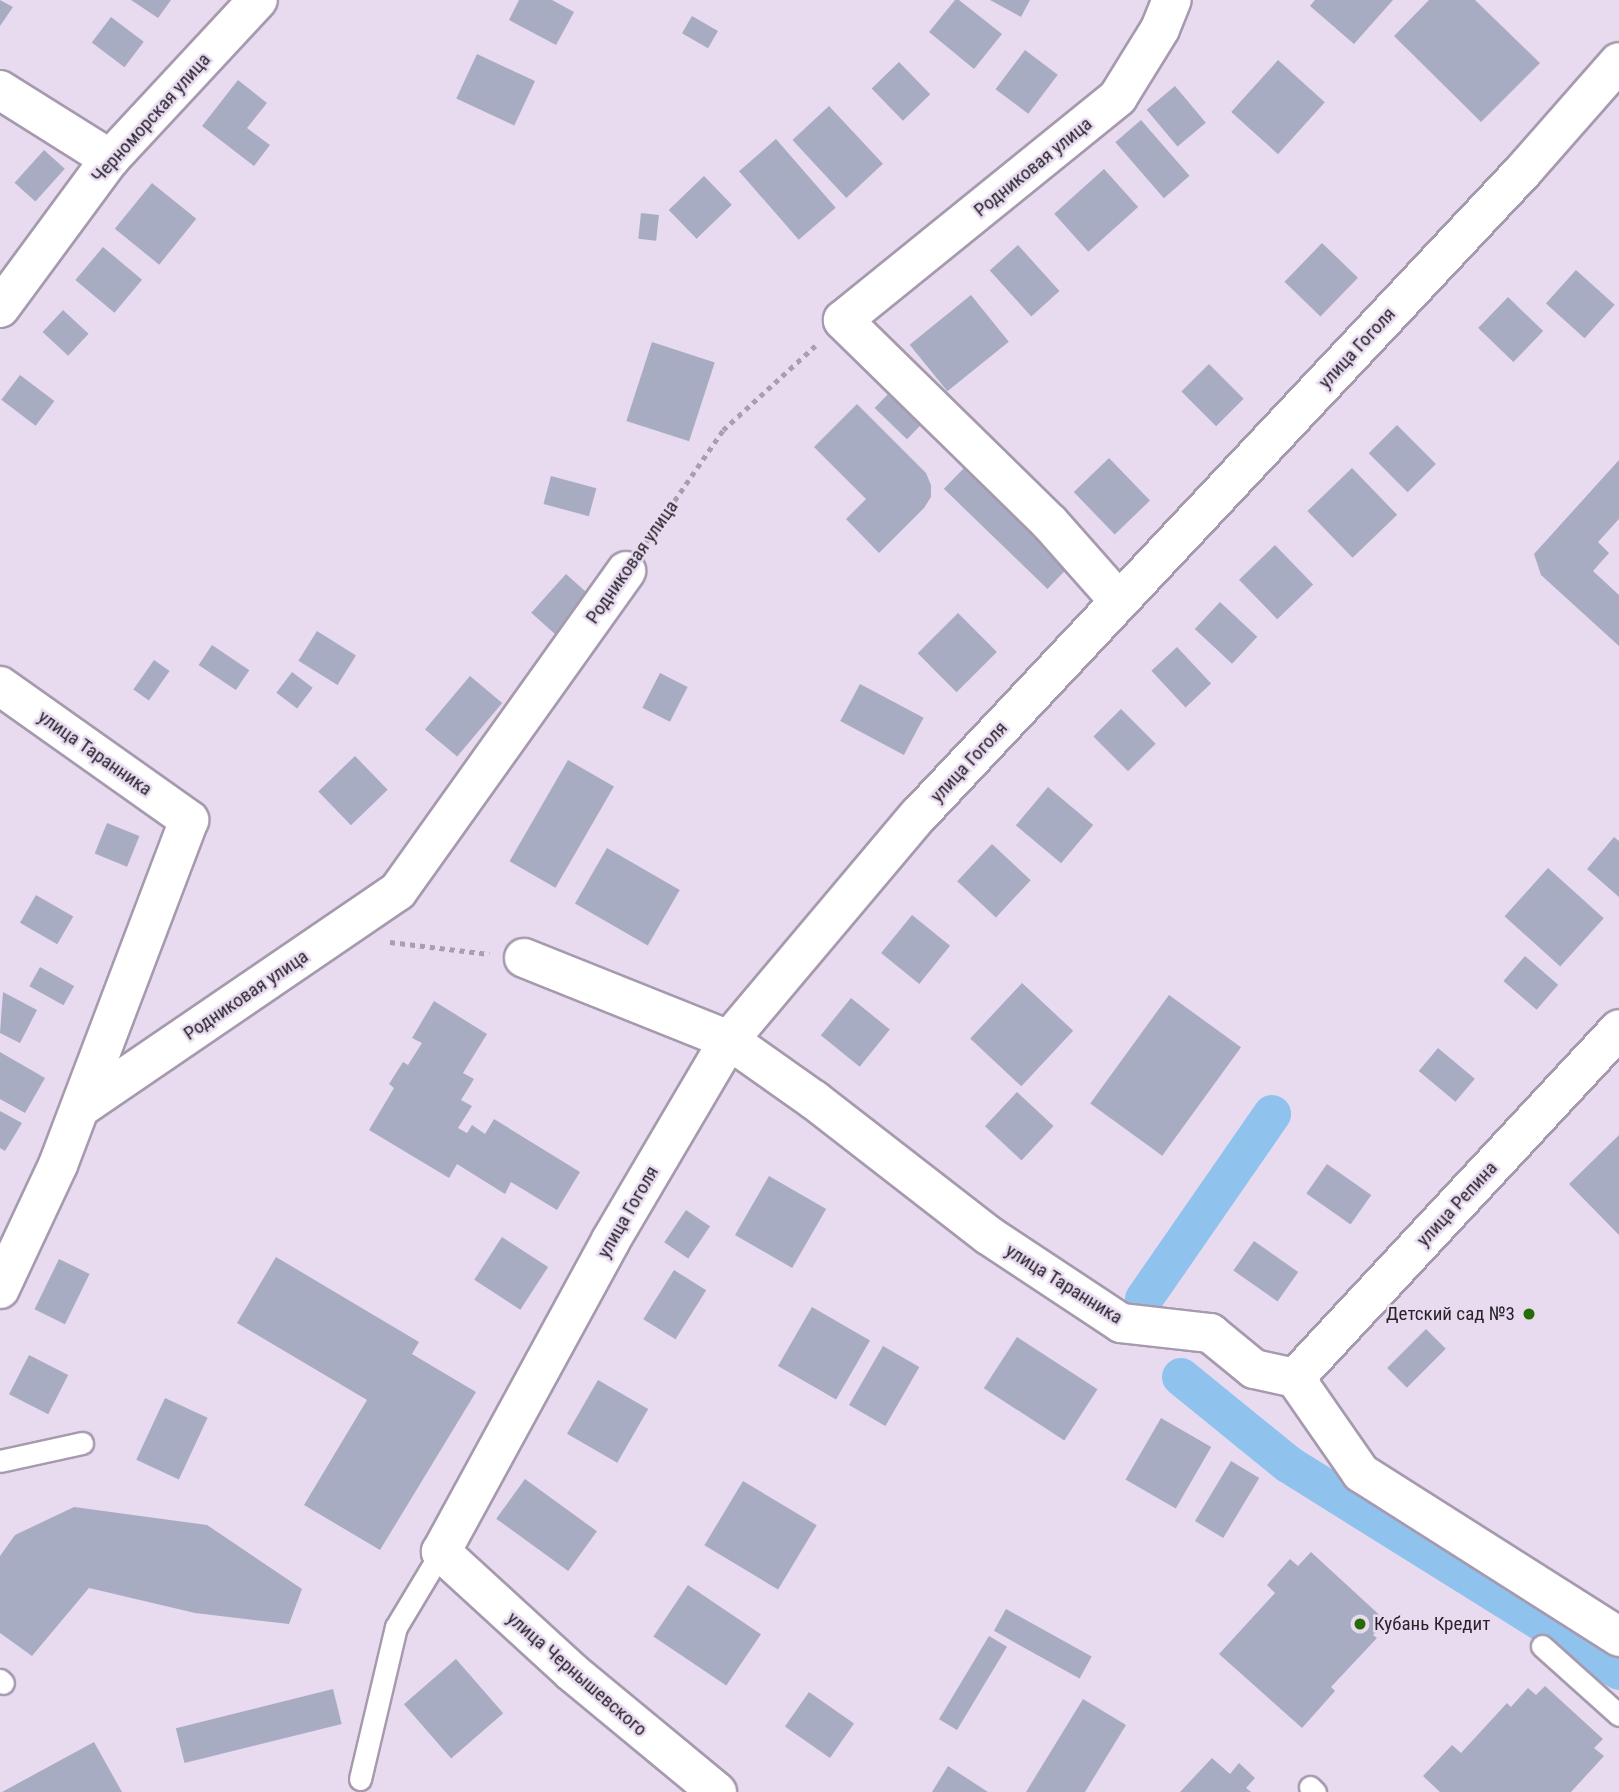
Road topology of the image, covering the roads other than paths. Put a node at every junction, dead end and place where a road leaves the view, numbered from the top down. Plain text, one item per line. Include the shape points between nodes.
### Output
1 (258, 0) edge
2 (1172, 0) edge
3 (1619, 62) edge
4 (0, 90) edge
5 (110, 159) junction
6 (0, 308) edge
7 (626, 571) road end
8 (1119, 601) junction
9 (0, 687) edge
10 (524, 957) road end
11 (1619, 1029) edge
12 (729, 1040) junction
13 (80, 1108) junction
14 (0, 1289) edge
15 (1295, 1378) junction
16 (82, 1443) dead end
17 (0, 1461) edge
18 (441, 1552) junction
19 (1619, 1636) edge
20 (1542, 1646) dead end
21 (1619, 1715) edge
22 (360, 1779) dead end
23 (717, 1792) edge

1 - 5 street, Черноморская улица
2 - 8 street, Родниковая улица via 1160,29 1118,97 844,320 1050,523
3 - 8 street, улица Гоголя via 1525,170
4 - 5 street
5 - 6 street, Черноморская улица
7 - 13 street, Родниковая улица via 397,891
8 - 12 street, улица Гоголя via 917,817
9 - 13 street, улица Таранника via 189,820
10 - 12 street, улица Таранника
11 - 15 street, улица Репина
12 - 15 street, улица Таранника via 988,1235 1121,1323 1210,1333 1254,1369
12 - 18 street, улица Гоголя via 611,1240
13 - 14 street
15 - 19 street via 1361,1473
16 - 17 lane
18 - 22 lane via 396,1627
18 - 23 street, улица Чернышевского via 572,1672
20 - 21 lane

